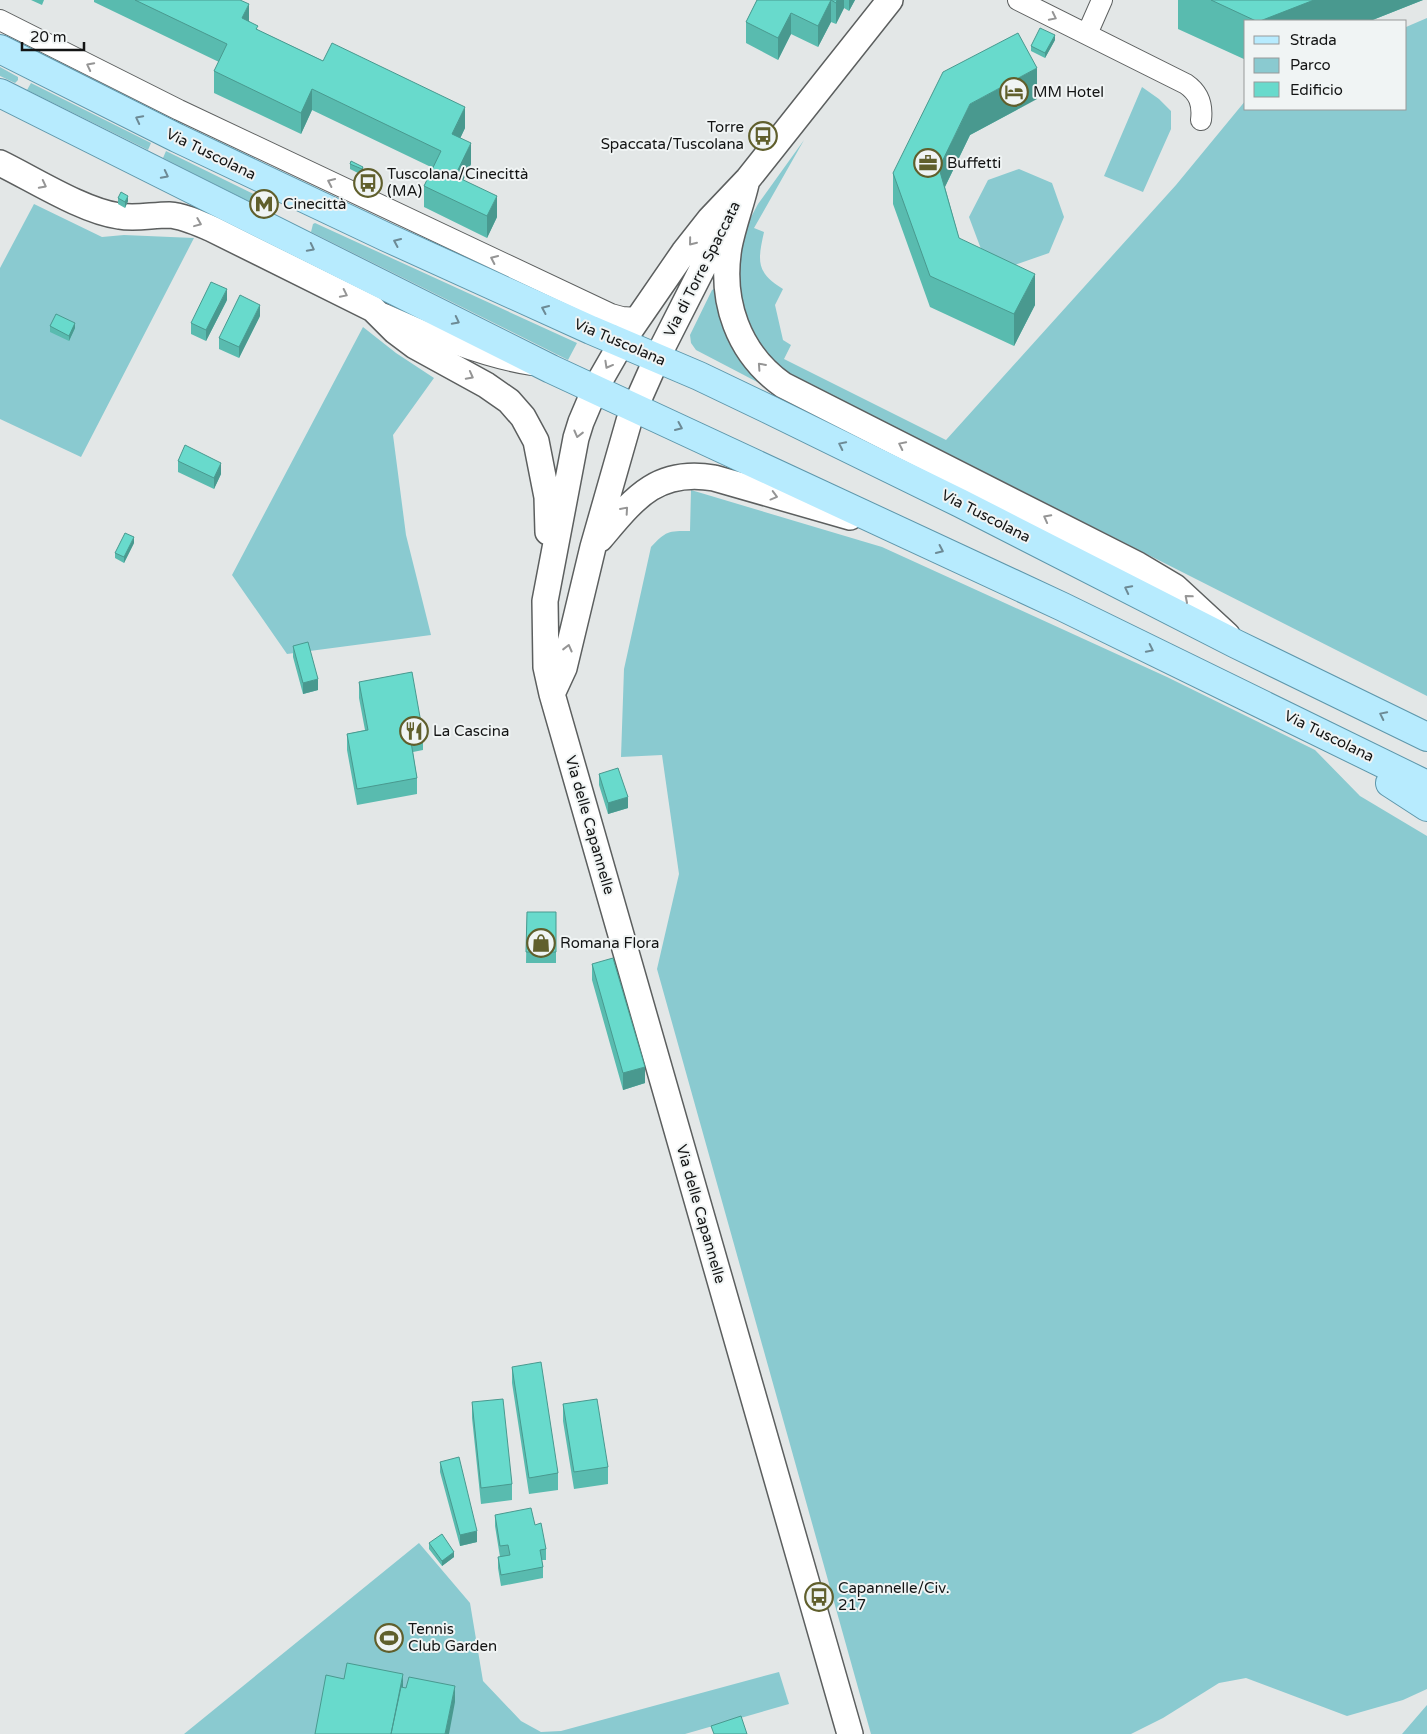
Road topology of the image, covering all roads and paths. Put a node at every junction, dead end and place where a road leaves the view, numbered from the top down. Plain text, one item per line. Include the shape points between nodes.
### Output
1 (890, 0) edge
2 (1018, 0) edge
3 (1102, 0) edge
4 (0, 20) edge
5 (1088, 34) junction
6 (0, 50) edge
7 (0, 93) edge
8 (1201, 120) dead end
9 (0, 162) edge
10 (748, 179) junction
11 (373, 309) junction
12 (602, 309) junction
13 (637, 318) junction
14 (622, 342) junction
15 (657, 358) junction
16 (552, 369) junction
17 (595, 389) junction
18 (635, 408) junction
19 (895, 529) junction
20 (594, 546) junction
21 (545, 601) junction
22 (1236, 644) junction
23 (552, 694) junction
24 (1307, 725) junction
25 (1427, 737) edge
26 (1427, 785) edge
27 (1427, 807) edge
28 (850, 1734) edge

1 - 10 street, Via di Torre Spaccata
2 -> 5 street
3 - 5 street
12 -> 4 street, Via Tuscolana via 179,110
5 - 8 street via 1191,87 1200,99
14 -> 6 main road, Via Tuscolana via 386,237
7 -> 16 main road, Via Tuscolana
9 -> 11 street, Via Tuscolana via 102,212 120,217 169,216 192,220
10 -> 13 street, Via di Torre Spaccata via 710,219
10 - 15 street, Via di Torre Spaccata
22 -> 10 street, Via Tuscolana via 1191,600 1161,578 783,385 764,370 750,353 737,328 727,288 730,245
11 - 16 street, Via Tuscolana via 479,354
11 -> 21 street via 415,346 497,392 528,424 539,451 547,497
12 - 13 street, Via Tuscolana via 617,316
12 - 14 street
13 - 14 street, Via delle Capannelle
14 - 15 main road, Via Tuscolana
14 -> 17 street, Via delle Capannelle
15 - 18 street
22 -> 15 main road, Via Tuscolana via 952,499
16 - 17 main road, Via Tuscolana
17 - 18 main road, Via Tuscolana
17 -> 21 street, Via delle Capannelle via 576,438
18 -> 19 main road, Via Tuscolana
18 - 20 street via 624,435
20 -> 19 street via 646,490 668,480 704,476
19 -> 24 main road, Via Tuscolana
23 -> 20 street via 564,668
21 - 23 street, Via delle Capannelle via 546,667
25 -> 22 main road, Via Tuscolana
23 - 28 street, Via delle Capannelle
24 - 26 main road, Via Tuscolana
24 - 27 main road

